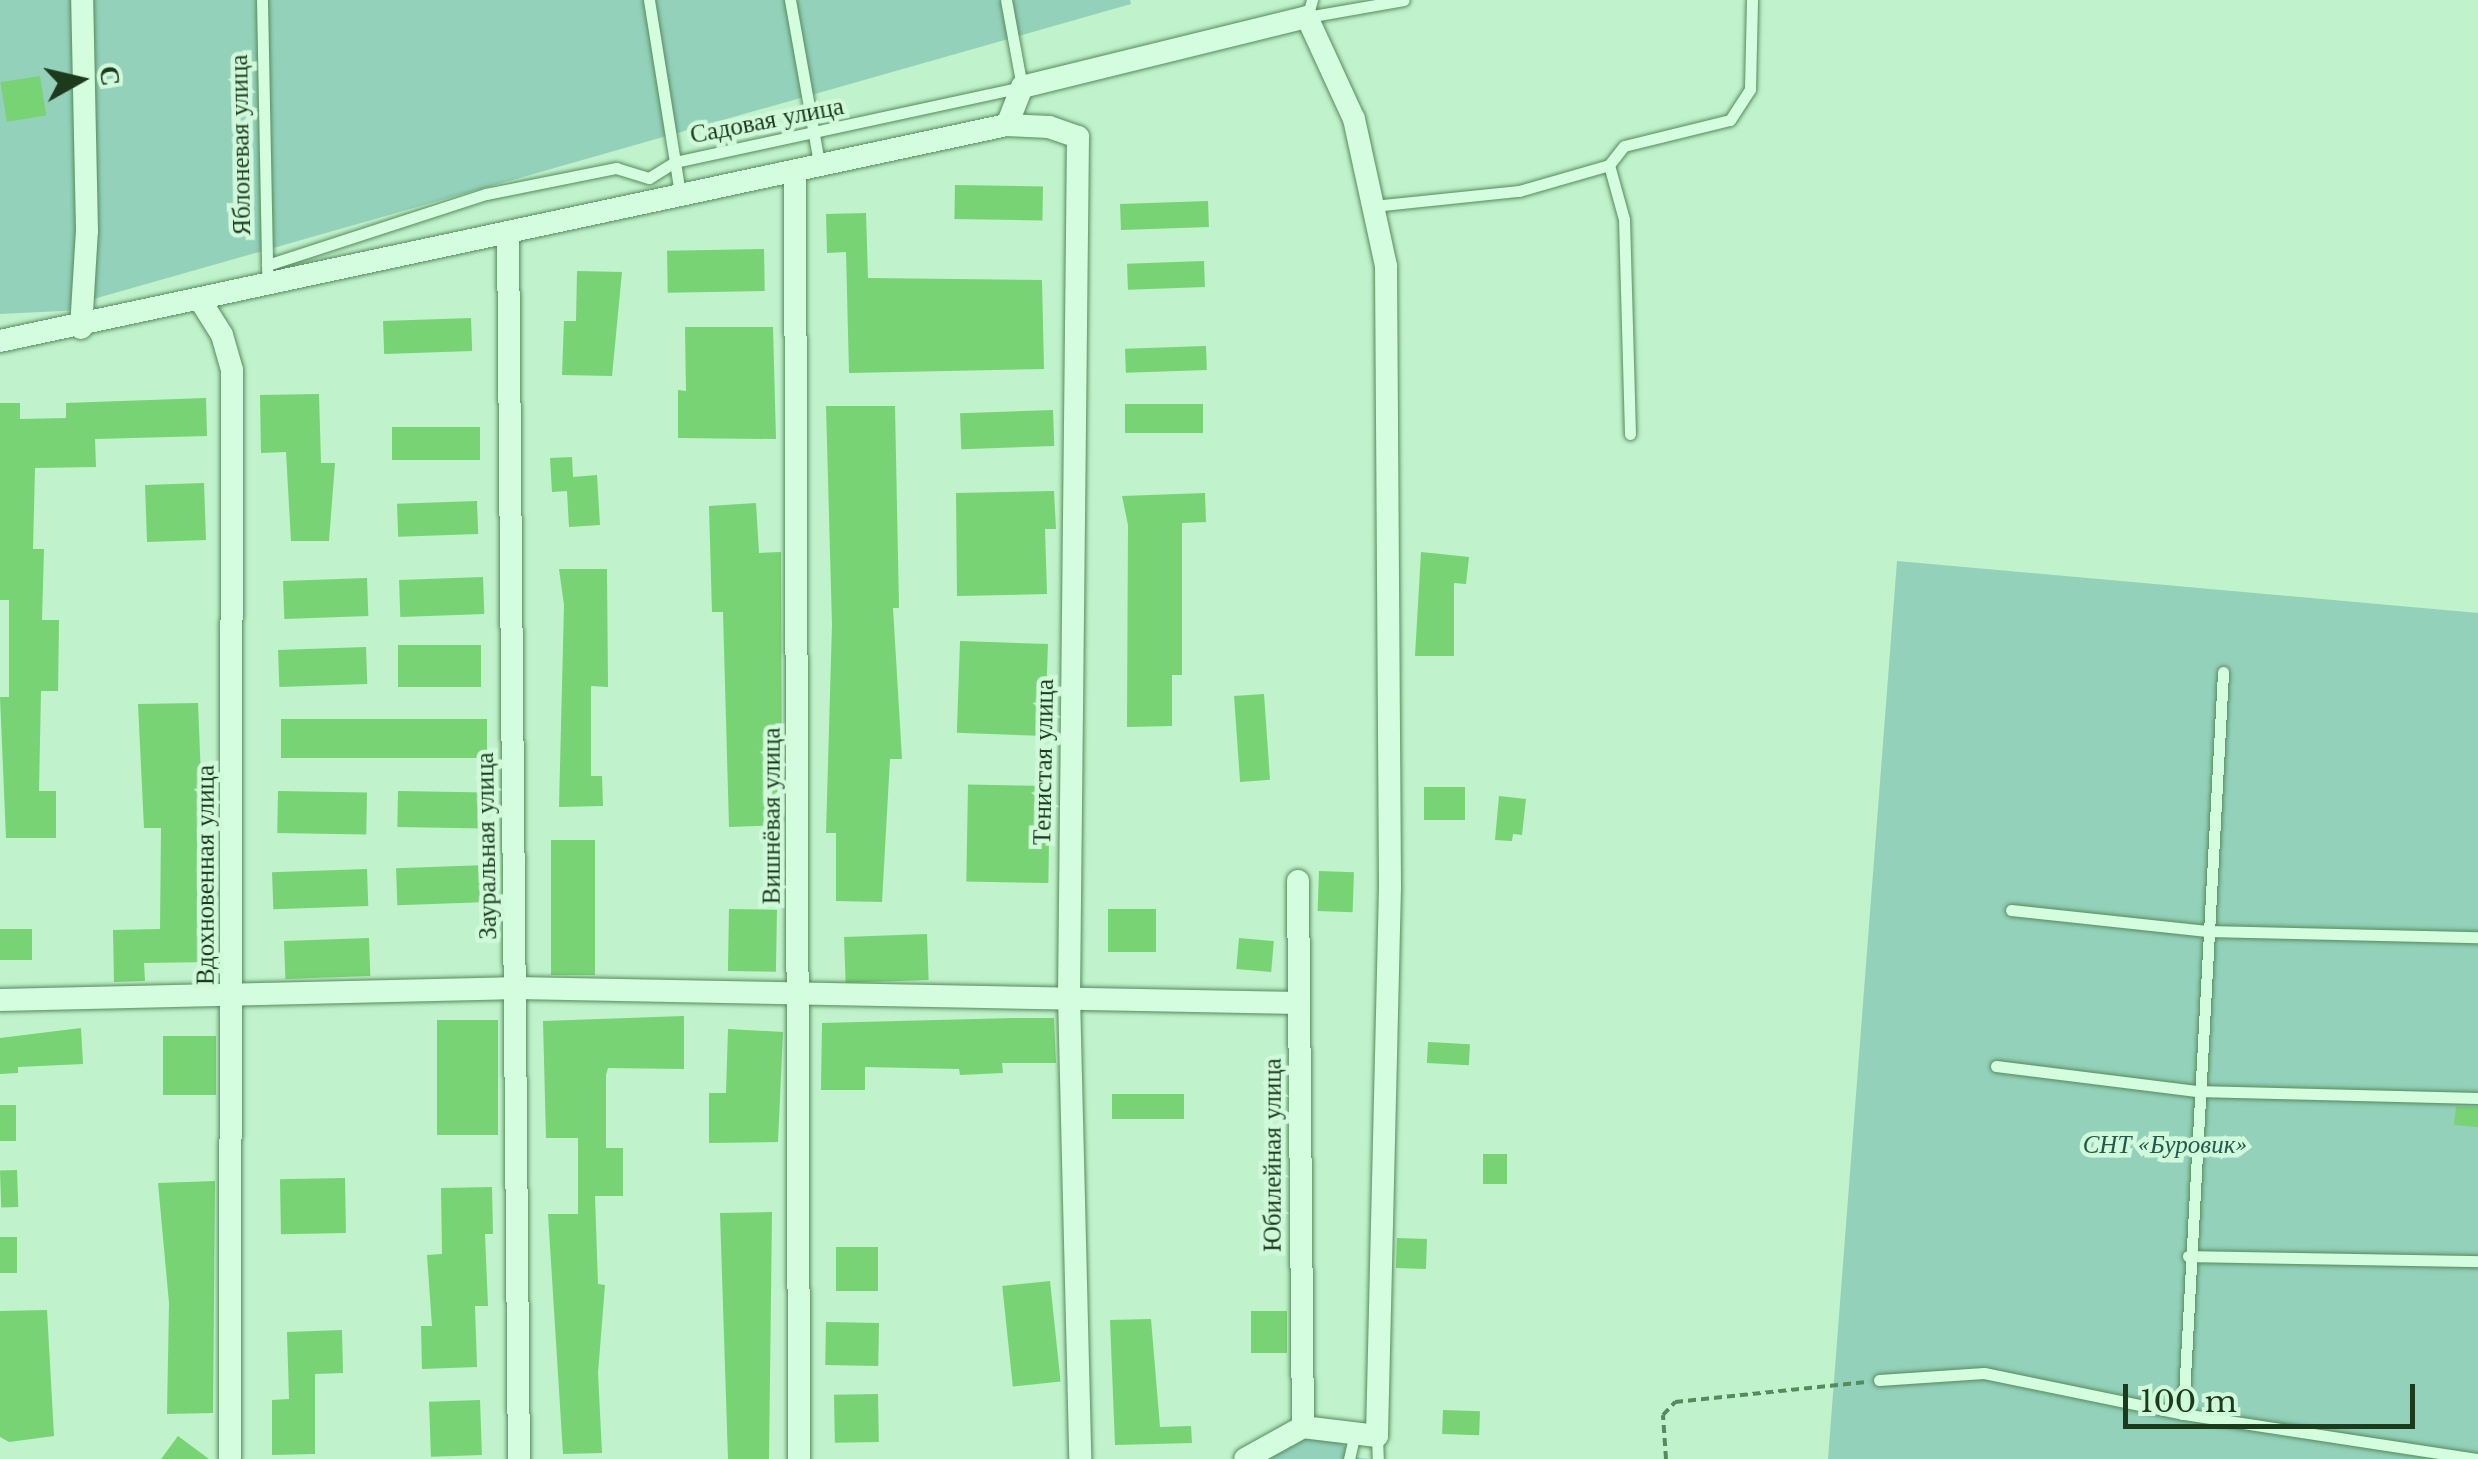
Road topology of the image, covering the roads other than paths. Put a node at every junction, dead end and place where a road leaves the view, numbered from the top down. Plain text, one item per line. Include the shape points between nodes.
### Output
1 (82, 0) edge
2 (262, 0) edge
3 (648, 0) edge
4 (790, 0) edge
5 (1006, 0) edge
6 (1404, 0) edge
7 (1752, 0) edge
8 (1310, 9) edge
9 (1022, 86) junction
10 (1007, 125) junction
11 (816, 128) junction
12 (675, 162) junction
13 (1609, 166) junction
14 (820, 168) junction
15 (795, 174) junction
16 (680, 194) junction
17 (1373, 206) junction
18 (508, 233) junction
19 (267, 276) junction
20 (200, 300) junction
21 (81, 328) junction
22 (0, 341) edge
23 (1630, 434) dead end
24 (2223, 672) dead end
25 (1298, 881) dead end
26 (2011, 910) dead end
27 (2206, 930) junction
28 (2478, 936) edge
29 (516, 988) junction
30 (801, 994) junction
31 (1069, 996) junction
32 (234, 999) junction
33 (0, 1000) edge
34 (1299, 1002) junction
35 (1996, 1066) dead end
36 (2196, 1091) junction
37 (2478, 1098) edge
38 (2188, 1256) junction
39 (2478, 1261) edge
40 (1879, 1380) road end
41 (2183, 1414) junction
42 (1303, 1428) junction
43 (1370, 1443) edge
44 (2478, 1458) edge
45 (230, 1459) edge
46 (519, 1459) edge
47 (799, 1459) edge
48 (1080, 1459) edge
49 (1245, 1459) edge
50 (1348, 1459) edge

1 - 21 street
2 - 19 lane, Яблоневая улица
3 - 12 lane
4 - 11 lane
5 - 9 lane
6 - 8 lane
7 - 13 lane via 1750,89 1730,120 1624,146
8 - 9 street
8 - 17 street via 1354,119
9 - 10 street
9 - 11 lane, Садовая улица via 932,102 851,128
10 - 14 street
10 - 31 street, Тенистая улица via 1050,127 1078,138
11 - 12 lane, Садовая улица
11 - 14 lane
12 - 16 lane
12 - 19 lane, Садовая улица via 650,178 616,168 486,194
13 - 17 lane via 1519,190
13 - 23 lane via 1624,218
14 - 15 street
15 - 16 street
15 - 30 street, Вишнёвая улица
16 - 18 street
17 - 43 street via 1386,266 1390,868
18 - 19 street
18 - 29 street, Зауральная улица
19 - 20 street
20 - 21 street
20 - 32 street, Вдохновенная улица via 222,334 232,370
21 - 22 street
24 - 27 lane
25 - 34 street, Юбилейная улица
26 - 27 lane
27 - 28 lane
27 - 36 lane
29 - 30 street
29 - 32 street
29 - 46 street, Зауральная улица
30 - 31 street
30 - 47 street, Вишнёвая улица
31 - 34 street
31 - 48 street, Тенистая улица
32 - 33 street
32 - 45 street, Вдохновенная улица
34 - 42 street, Юбилейная улица
35 - 36 lane
36 - 37 lane
36 - 38 lane
38 - 39 lane
38 - 41 lane
40 - 41 lane via 1984,1373
41 - 44 lane
42 - 43 street
42 - 49 street
43 - 50 lane

